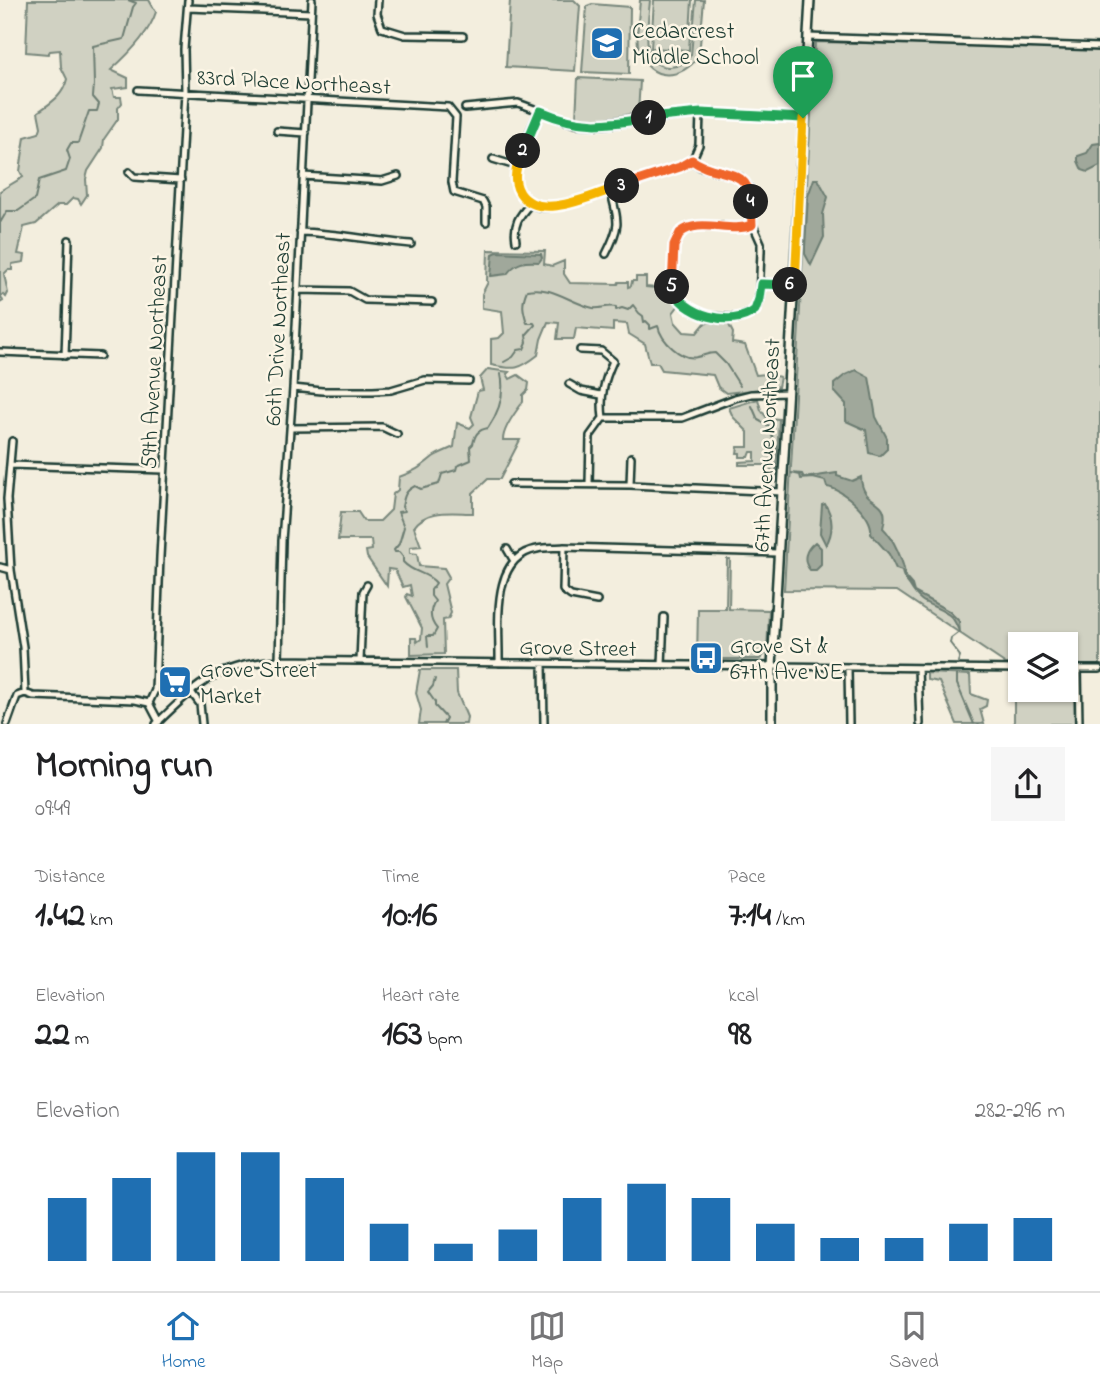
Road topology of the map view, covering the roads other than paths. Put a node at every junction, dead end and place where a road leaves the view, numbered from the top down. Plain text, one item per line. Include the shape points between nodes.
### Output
1 (188, 0) edge
2 (312, 0) edge
3 (378, 0) edge
4 (810, 0) edge
5 (188, 8) junction
6 (311, 13) junction
7 (463, 36) dead end
8 (808, 37) junction
9 (1100, 47) edge
10 (138, 90) dead end
11 (185, 93) junction
12 (307, 99) junction
13 (466, 108) dead end
14 (540, 111) junction
15 (701, 113) junction
16 (803, 118) junction
17 (278, 131) dead end
18 (306, 133) junction
19 (493, 159) dead end
20 (692, 160) junction
21 (516, 166) junction
22 (129, 172) dead end
23 (303, 176) junction
24 (398, 176) dead end
25 (181, 180) junction
26 (610, 189) junction
27 (530, 204) junction
28 (485, 222) dead end
29 (752, 225) junction
30 (300, 232) junction
31 (69, 240) dead end
32 (516, 241) dead end
33 (411, 244) dead end
34 (606, 254) dead end
35 (761, 284) junction
36 (795, 285) junction
37 (297, 290) junction
38 (432, 302) dead end
39 (580, 350) dead end
40 (0, 352) edge
41 (65, 356) junction
42 (100, 356) dead end
43 (469, 381) dead end
44 (569, 384) dead end
45 (293, 388) junction
46 (788, 393) junction
47 (601, 395) junction
48 (603, 418) junction
49 (290, 428) junction
50 (397, 434) dead end
51 (12, 441) dead end
52 (631, 457) dead end
53 (10, 465) junction
54 (164, 470) junction
55 (511, 484) dead end
56 (589, 484) junction
57 (630, 485) junction
58 (782, 492) junction
59 (565, 547) junction
60 (507, 549) dead end
61 (778, 553) junction
62 (514, 561) junction
63 (0, 567) edge
64 (12, 570) junction
65 (368, 585) dead end
66 (597, 601) dead end
67 (664, 617) dead end
68 (279, 660) junction
69 (360, 661) junction
70 (499, 663) junction
71 (543, 664) junction
72 (662, 665) junction
73 (772, 667) junction
74 (848, 668) junction
75 (918, 668) junction
76 (1008, 668) edge
77 (1078, 669) joint
78 (1100, 669) edge
79 (191, 692) junction
80 (25, 693) junction
81 (149, 703) junction
82 (158, 723) edge
83 (7, 724) edge
84 (202, 724) edge
85 (544, 724) edge
86 (772, 724) edge
87 (849, 724) edge
88 (920, 724) edge
89 (1079, 724) edge

1 - 5 street, 59th Avenue Northeast
2 - 6 street, 60th Drive Northeast
3 - 7 street via 382,28 404,35
4 - 8 main road, 67th Avenue Northeast
5 - 6 street
5 - 11 street, 59th Avenue Northeast
6 - 12 street, 60th Drive Northeast
8 - 9 street
8 - 16 main road, 67th Avenue Northeast
10 - 11 street, 83rd Place Northeast
11 - 12 street, 83rd Place Northeast
11 - 25 street, 59th Avenue Northeast
12 - 18 street, 60th Drive Northeast
12 - 28 street, 83rd Place Northeast via 448,107 456,117 454,192 483,201
13 - 14 street via 518,103
14 - 15 street via 575,124 603,125
14 - 21 street
15 - 16 street
15 - 20 street via 699,145
16 - 36 main road, 67th Avenue Northeast
17 - 18 street
18 - 23 street, 60th Drive Northeast
19 - 21 street
20 - 26 street
20 - 29 street via 743,179 750,195
21 - 27 street via 517,188
22 - 25 street via 134,177
23 - 24 street via 382,181
23 - 30 street, 60th Drive Northeast
25 - 54 street, 59th Avenue Northeast
26 - 27 street via 551,208
26 - 34 street via 618,221
27 - 32 street via 517,219
29 - 35 street via 761,243
29 - 35 street via 740,229 694,226 680,233 674,246 673,290 695,312 740,318 755,310
30 - 33 street
30 - 37 street, 60th Drive Northeast
31 - 41 street
35 - 36 street
36 - 46 main road, 67th Avenue Northeast
37 - 38 street via 349,291 365,300
37 - 45 street, 60th Drive Northeast
39 - 47 street via 601,351 613,361
40 - 41 street
41 - 42 street
43 - 45 street via 425,380 373,391
44 - 47 street
45 - 49 street, 60th Drive Northeast
46 - 48 street via 751,394 682,418
46 - 58 main road, 67th Avenue Northeast
47 - 48 street
48 - 56 street via 590,436
49 - 50 street via 383,427
49 - 68 street, 60th Drive Northeast
51 - 53 street
52 - 57 street
53 - 54 street
53 - 64 street
54 - 81 street, 59th Avenue Northeast via 155,690
55 - 56 street
56 - 57 street
57 - 58 street
58 - 61 main road, 67th Avenue Northeast
59 - 61 street
59 - 62 street via 536,548
59 - 66 street via 562,590
60 - 62 street
61 - 73 main road, 67th Avenue Northeast
62 - 70 street via 502,585
63 - 64 street
64 - 80 street
65 - 69 street via 363,592
67 - 72 street
68 - 69 street, Grove Street
68 - 79 street, Grove Street via 232,667
69 - 70 street, Grove Street
70 - 71 street, Grove Street
71 - 72 street, Grove Street
71 - 85 street
72 - 73 street, Grove Street
73 - 74 street, Grove Street
73 - 86 main road, 67th Avenue Northeast
74 - 75 street, Grove Street
74 - 87 street
75 - 76 street, Grove Street
75 - 88 street
77 - 78 street
77 - 89 street
79 - 82 street, Grove Street
79 - 84 street via 201,704
80 - 81 street
80 - 83 street via 17,695
81 - 82 street

